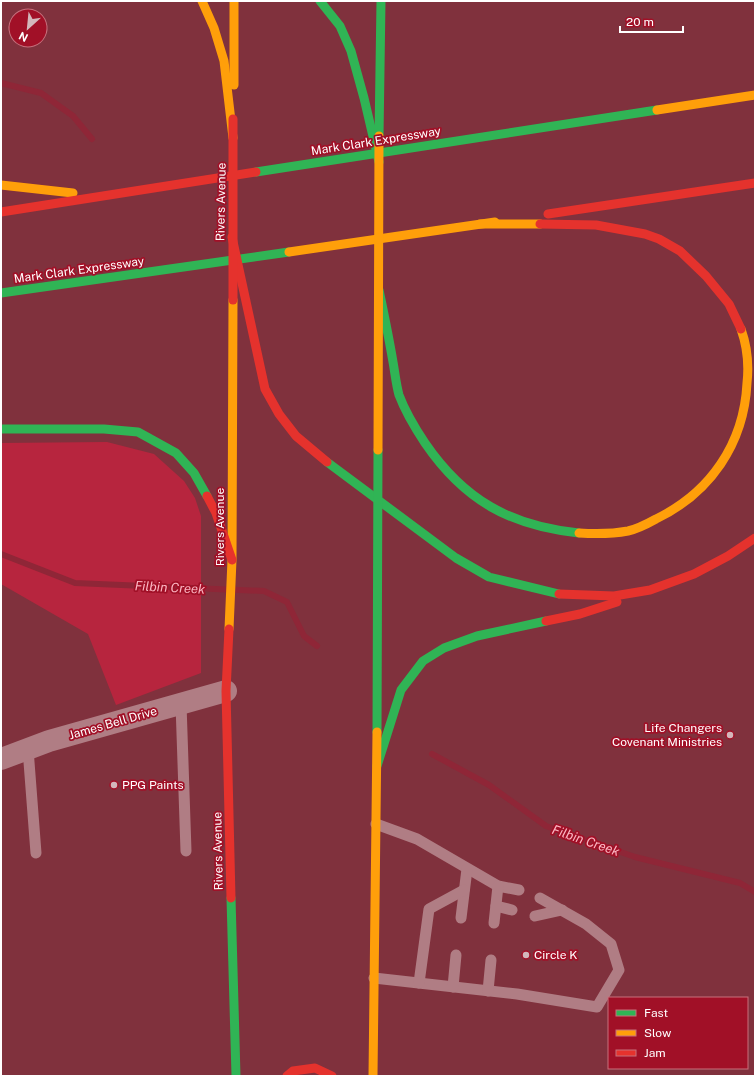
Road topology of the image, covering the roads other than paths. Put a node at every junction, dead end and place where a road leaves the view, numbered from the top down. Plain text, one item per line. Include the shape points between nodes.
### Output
1 (202, 1) edge
2 (234, 1) edge
3 (320, 1) edge
4 (381, 1) edge
5 (755, 95) edge
6 (233, 138) junction
7 (379, 162) junction
8 (755, 183) edge
9 (1, 185) edge
10 (102, 196) junction
11 (1, 212) edge
12 (480, 224) junction
13 (232, 237) junction
14 (379, 290) junction
15 (1, 293) edge
16 (1, 429) edge
17 (378, 500) junction
18 (755, 538) edge
19 (232, 560) junction
20 (650, 590) junction
21 (226, 691) junction
22 (181, 704) junction
23 (28, 749) junction
24 (1, 759) edge
25 (377, 766) junction
26 (376, 824) junction
27 (186, 851) dead end
28 (36, 853) dead end
29 (467, 869) junction
30 (498, 886) junction
31 (464, 890) junction
32 (519, 890) dead end
33 (540, 898) dead end
34 (496, 906) junction
35 (512, 910) dead end
36 (562, 910) junction
37 (535, 916) dead end
38 (461, 918) dead end
39 (494, 923) dead end
40 (456, 955) dead end
41 (491, 960) dead end
42 (374, 978) junction
43 (419, 983) junction
44 (452, 987) junction
45 (488, 991) junction
46 (236, 1076) edge
47 (286, 1076) edge
48 (332, 1076) edge
49 (373, 1076) edge

1 - 6 main road via 224,61
2 - 6 main road, Rivers Avenue
3 - 7 main road via 344,35 357,73
4 - 7 main road
5 - 10 main road, Mark Clark Expressway
6 - 13 main road, Rivers Avenue
7 - 14 main road
8 - 12 main road, Mark Clark Expressway
9 - 10 main road
10 - 11 main road, Mark Clark Expressway
12 - 14 main road via 596,225 648,235 689,258 727,301 741,325 748,352 748,389 743,416 721,466 683,505 630,531 597,533 564,531 532,525 508,516 481,500 458,482 435,458 400,396
12 - 15 main road, Mark Clark Expressway
13 - 17 main road via 265,389 279,414 296,436
13 - 19 main road, Rivers Avenue
14 - 17 main road
16 - 19 main road via 104,429 138,432 176,453 194,473 216,513
17 - 20 main road via 456,558 489,577 563,595 614,596
17 - 25 main road
18 - 20 main road via 694,574
19 - 21 main road, Rivers Avenue
20 - 25 main road via 580,614 477,636 444,648 423,661 402,690
21 - 22 street, James Bell Drive
21 - 46 main road, Rivers Avenue
22 - 23 street, James Bell Drive
22 - 27 lane
23 - 24 street, James Bell Drive
23 - 28 lane
25 - 26 main road
26 - 29 lane via 417,839
26 - 42 main road
29 - 30 lane
29 - 31 lane
30 - 32 lane
30 - 34 lane
31 - 38 lane
31 - 43 lane via 430,909
33 - 36 lane
34 - 35 lane
34 - 39 lane
36 - 37 lane
36 - 45 lane via 586,924 611,944 619,970 597,1007
40 - 44 lane
41 - 45 lane
42 - 43 lane
42 - 49 main road
43 - 44 lane
44 - 45 lane
47 - 48 main road via 293,1071 315,1068

